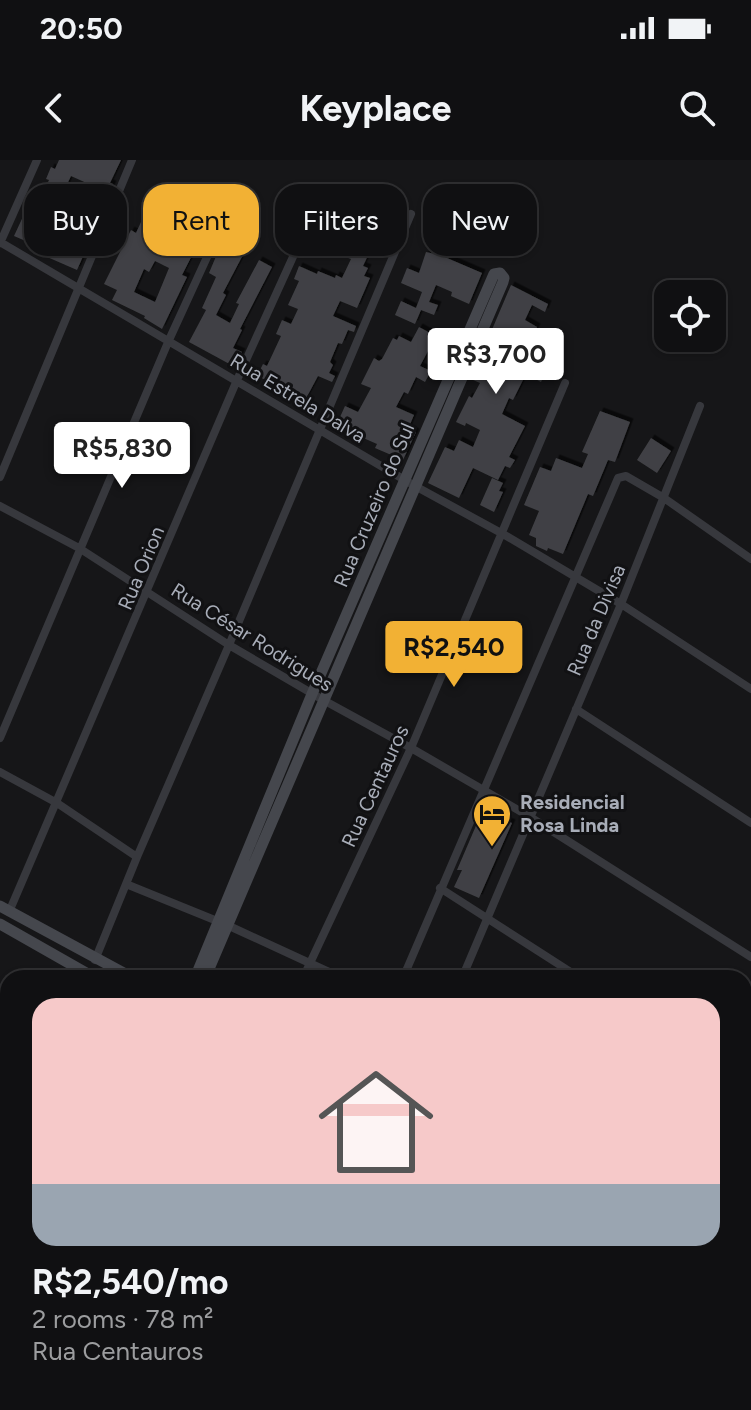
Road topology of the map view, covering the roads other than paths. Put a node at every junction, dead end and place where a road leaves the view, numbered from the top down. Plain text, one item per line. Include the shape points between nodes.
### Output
1 (37, 160) edge
2 (132, 160) edge
3 (411, 214) dead end
4 (0, 242) edge
5 (208, 256) edge
6 (293, 256) edge
7 (80, 288) junction
8 (169, 340) junction
9 (470, 343) junction
10 (237, 380) junction
11 (565, 383) dead end
12 (700, 406) dead end
13 (319, 429) junction
14 (0, 477) edge
15 (409, 483) junction
16 (664, 498) junction
17 (0, 506) edge
18 (503, 534) junction
19 (79, 548) junction
20 (374, 551) junction
21 (386, 556) junction
22 (751, 559) edge
23 (576, 577) junction
24 (148, 591) junction
25 (621, 604) junction
26 (229, 645) junction
27 (751, 689) edge
28 (312, 694) junction
29 (325, 701) junction
30 (576, 709) junction
31 (0, 738) edge
32 (411, 748) junction
33 (0, 772) edge
34 (484, 790) junction
35 (270, 794) junction
36 (281, 801) junction
37 (57, 803) junction
38 (530, 817) junction
39 (751, 823) edge
40 (137, 857) junction
41 (126, 884) junction
42 (440, 888) junction
43 (4, 909) edge
44 (487, 919) junction
45 (222, 923) junction
46 (2, 929) edge
47 (751, 957) edge
48 (95, 960) junction
49 (310, 963) junction
50 (80, 970) edge
51 (116, 970) edge
52 (199, 970) edge
53 (207, 970) edge
54 (307, 970) edge
55 (325, 970) edge
56 (406, 970) edge
57 (465, 970) edge
58 (567, 970) edge

1 - 4 street
2 - 7 street
3 - 13 street
4 - 7 street, Rua Estrela Dalva
5 - 8 street
6 - 10 street, Rua Orion
7 - 8 street, Rua Estrela Dalva
7 - 14 street
8 - 10 street, Rua Estrela Dalva
8 - 19 street
9 - 9 street, Rua Cruzeiro do Sul via 503,282 500,273 494,274
9 - 15 street, Rua Cruzeiro do Sul
10 - 13 street, Rua Estrela Dalva
10 - 24 street, Rua Orion
11 - 18 street, Rua Centauros
12 - 16 street, Rua da Divisa
13 - 15 street, Rua Estrela Dalva
13 - 26 street
15 - 18 street, Rua Estrela Dalva
15 - 20 street, Rua Cruzeiro do Sul
15 - 21 street, Rua Cruzeiro do Sul
16 - 22 street
16 - 23 street via 626,476 618,478
16 - 25 street, Rua da Divisa
17 - 19 street, Rua César Rodrigues
18 - 23 street, Rua Estrela Dalva
18 - 32 street, Rua Centauros
19 - 24 street, Rua César Rodrigues
19 - 31 street
20 - 21 street
20 - 28 street, Rua Cruzeiro do Sul
21 - 29 street, Rua Cruzeiro do Sul
23 - 25 street, Rua Estrela Dalva
23 - 34 street
24 - 26 street, Rua César Rodrigues
24 - 37 street, Rua Orion
25 - 27 street, Rua Estrela Dalva
25 - 30 street, Rua da Divisa
26 - 28 street, Rua César Rodrigues
26 - 40 street
28 - 29 street, Rua César Rodrigues
28 - 35 street, Rua Cruzeiro do Sul
29 - 32 street, Rua César Rodrigues
29 - 36 street, Rua Cruzeiro do Sul
30 - 38 street, Rua da Divisa
30 - 39 street
32 - 34 street, Rua César Rodrigues
32 - 49 street, Rua Centauros
33 - 37 street
34 - 38 street, Rua César Rodrigues
34 - 42 street
35 - 36 street
35 - 45 street, Rua Cruzeiro do Sul
36 - 45 street, Rua Cruzeiro do Sul
37 - 40 street
37 - 43 street, Rua Orion
38 - 44 street, Rua da Divisa
38 - 47 street, Rua César Rodrigues
40 - 41 street
41 - 45 street
41 - 48 street
42 - 44 street
42 - 56 street
43 - 48 street
44 - 57 street, Rua da Divisa
44 - 58 street
45 - 49 street
45 - 52 street, Rua Cruzeiro do Sul
45 - 53 street, Rua Cruzeiro do Sul
46 - 50 street
48 - 51 street
49 - 54 street, Rua Centauros
49 - 55 street

